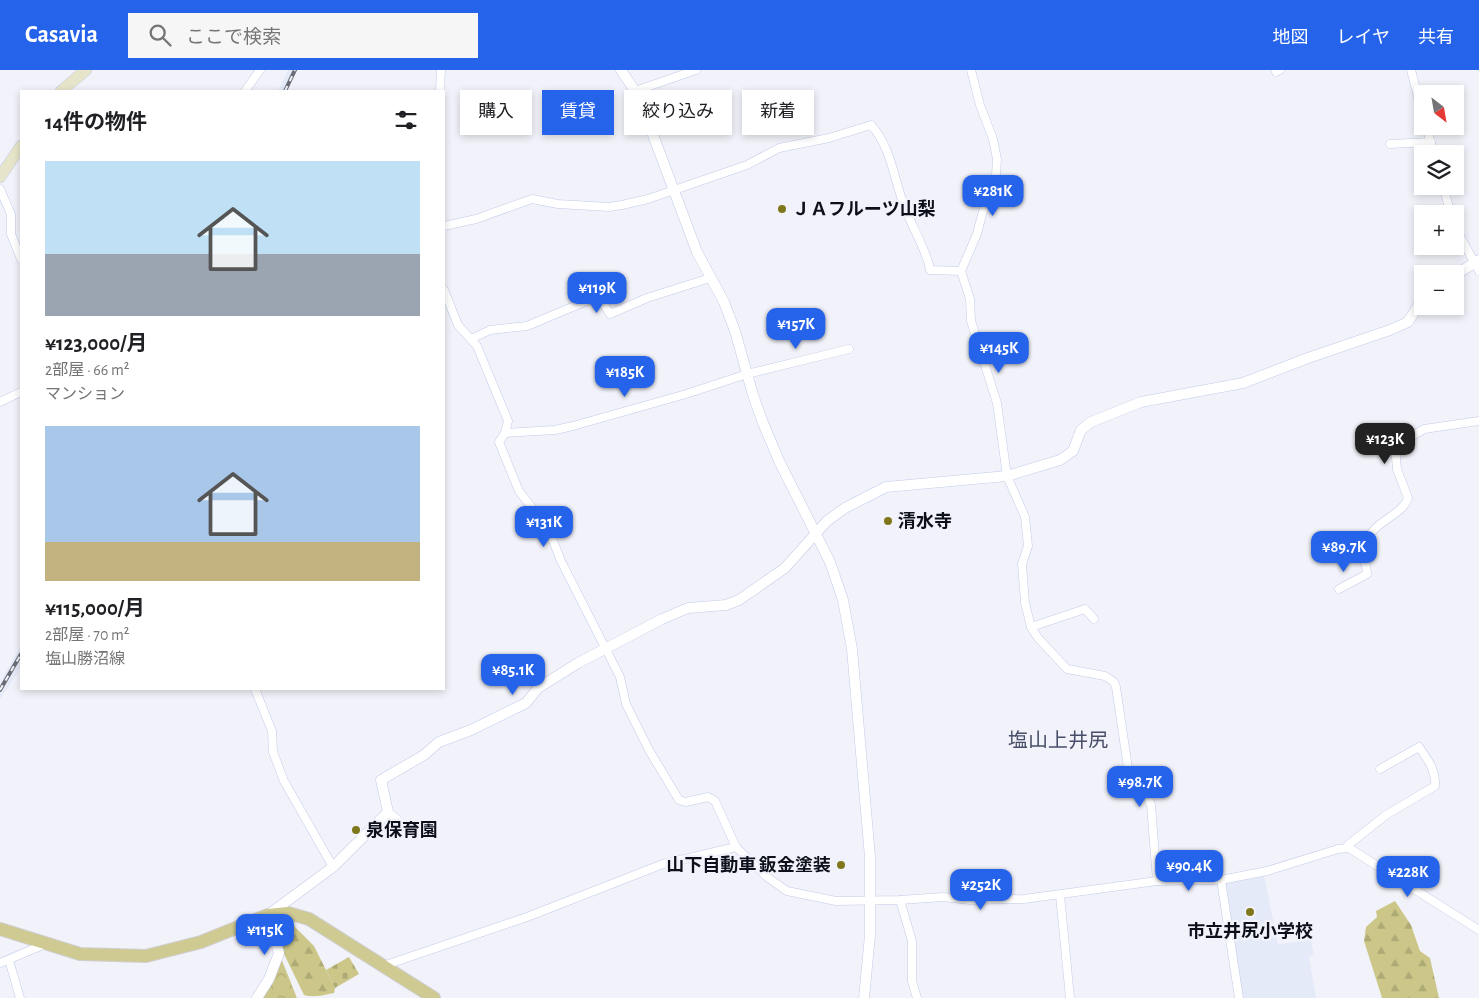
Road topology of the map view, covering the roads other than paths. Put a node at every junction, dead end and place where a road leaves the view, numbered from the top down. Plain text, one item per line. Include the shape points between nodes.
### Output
1 (86, 70) edge
2 (260, 70) edge
3 (441, 70) edge
4 (621, 70) edge
5 (696, 70) edge
6 (971, 70) edge
7 (1411, 70) edge
8 (1415, 85) edge
9 (62, 90) edge
10 (246, 90) edge
11 (440, 90) edge
12 (634, 90) edge
13 (638, 90) edge
14 (652, 135) edge
15 (1429, 135) edge
16 (1431, 142) junction
17 (1390, 144) dead end
18 (1432, 145) edge
19 (20, 147) edge
20 (0, 177) edge
21 (0, 189) edge
22 (674, 190) junction
23 (445, 226) edge
24 (1464, 241) edge
25 (20, 256) edge
26 (1478, 264) edge
27 (961, 271) junction
28 (1464, 271) edge
29 (710, 278) junction
30 (445, 292) edge
31 (1414, 313) edge
32 (470, 338) junction
33 (849, 349) dead end
34 (747, 374) junction
35 (20, 392) edge
36 (0, 402) edge
37 (1479, 421) edge
38 (505, 434) junction
39 (1007, 476) junction
40 (816, 533) junction
41 (1339, 589) dead end
42 (1094, 620) dead end
43 (1031, 626) junction
44 (604, 649) junction
45 (255, 690) edge
46 (1380, 769) dead end
47 (388, 812) junction
48 (397, 819) dead end
49 (1348, 845) dead end
50 (736, 847) junction
51 (334, 867) junction
52 (1221, 880) junction
53 (1156, 881) junction
54 (1060, 895) junction
55 (871, 899) junction
56 (900, 900) junction
57 (268, 915) junction
58 (0, 929) edge
59 (1479, 930) edge
60 (45, 944) junction
61 (9, 960) junction
62 (0, 963) edge
63 (383, 966) junction
64 (20, 998) edge
65 (257, 998) edge
66 (434, 998) edge
67 (864, 998) edge
68 (917, 998) edge
69 (1070, 998) edge
70 (1239, 998) edge

1 - 9 main road
2 - 10 street
3 - 11 street
4 - 12 street
5 - 13 street
6 - 27 street via 997,159 995,192 983,212
7 - 8 street
14 - 22 street
15 - 16 street
16 - 17 street
16 - 18 street
19 - 20 main road
21 - 25 street via 11,214 12,234
22 - 23 street via 609,207 532,199 476,219
22 - 27 street via 747,165 779,148 871,125 878,132 896,173 904,205 918,242 929,260 930,270
22 - 29 street
24 - 26 street
26 - 28 street
27 - 39 street via 970,299 971,321 997,403
29 - 32 street via 647,298 610,314 601,300 594,298 527,326 490,330
29 - 34 street via 735,331
30 - 32 street via 458,325
31 - 39 street via 1408,322 1390,330 1243,383 1141,402 1107,415 1084,426 1076,446 1067,456
32 - 38 street via 483,358 508,421
33 - 34 street
34 - 38 street via 572,426
34 - 40 street via 776,453
35 - 36 street
37 - 41 street via 1424,429 1395,446 1397,468 1408,498 1402,509 1375,527 1364,546 1366,574
38 - 44 street via 498,442 516,487 548,528
39 - 40 street via 886,487 845,508
39 - 43 street via 1025,517 1028,546 1022,564 1025,603
40 - 44 street via 786,568 739,600 726,606 679,611
40 - 55 street via 843,600 852,649
42 - 43 street via 1085,609
43 - 53 street via 1067,670 1105,676 1114,682 1131,788 1146,794 1151,805
44 - 47 street via 538,688 526,703 439,742 424,755 381,780
44 - 50 street via 620,677 626,704 679,800 686,802 708,797 715,801
45 - 51 street via 272,731 273,752 284,781
46 - 49 street via 1419,747 1432,765 1435,786 1386,815
47 - 48 street
47 - 51 street
50 - 55 street via 786,891 836,901
50 - 63 street via 663,864 527,917
51 - 57 street
52 - 53 street
52 - 59 street via 1349,848
52 - 70 street
53 - 54 street
54 - 56 street via 979,900 943,896
54 - 69 street
55 - 56 street
55 - 67 street
56 - 68 street via 912,941 912,981
57 - 60 main road via 201,942 146,956 80,954
57 - 63 main road via 288,913 309,919
57 - 65 street via 279,953
58 - 60 main road
60 - 61 street
61 - 62 street
61 - 64 street
63 - 66 main road

